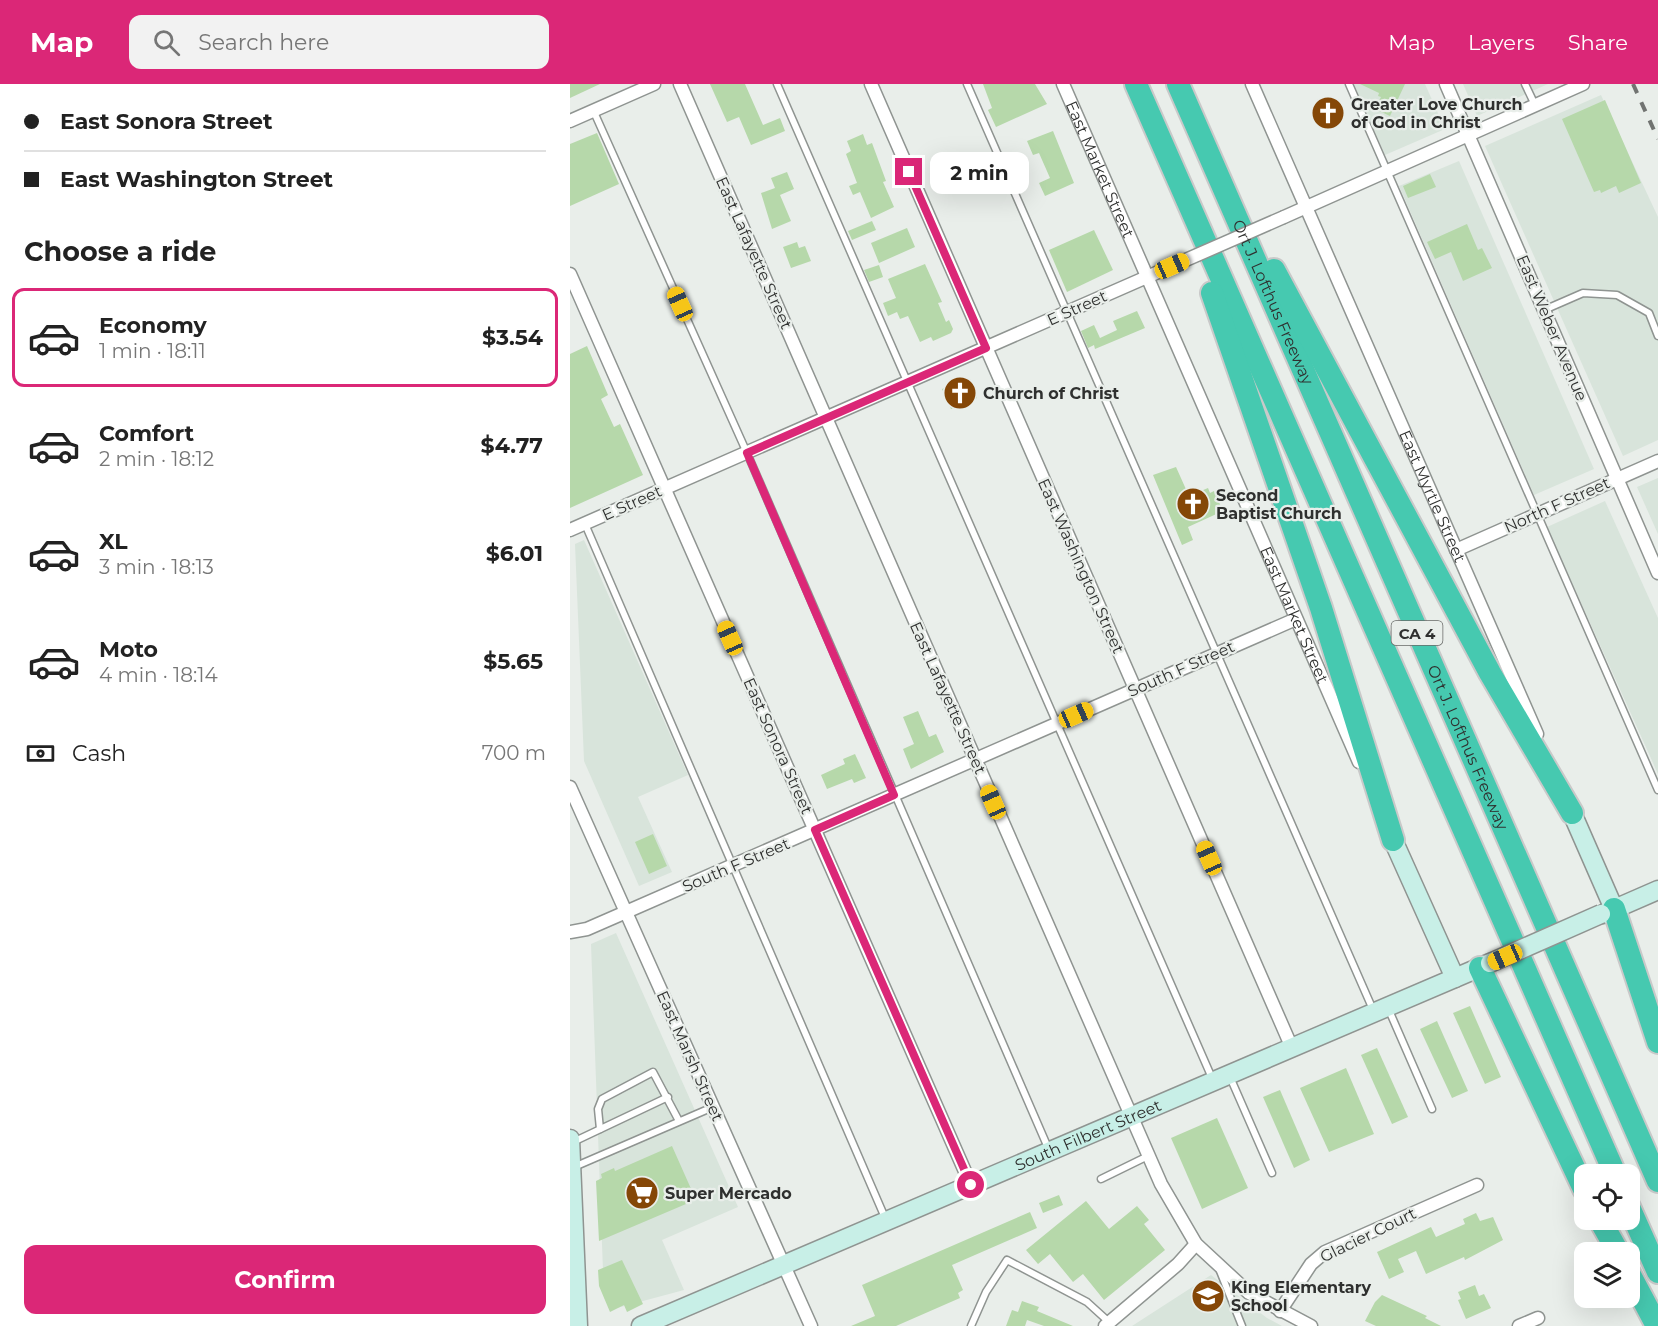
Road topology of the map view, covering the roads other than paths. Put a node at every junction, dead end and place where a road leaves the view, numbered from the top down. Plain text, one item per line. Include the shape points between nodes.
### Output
1 (654, 84) edge
2 (680, 84) edge
3 (777, 84) edge
4 (871, 84) edge
5 (967, 84) edge
6 (1063, 84) edge
7 (1137, 84) edge
8 (1178, 84) edge
9 (1252, 84) edge
10 (1349, 84) edge
11 (1446, 84) edge
12 (1526, 84) edge
13 (1583, 84) edge
14 (1535, 105) junction
15 (594, 112) junction
16 (570, 121) edge
17 (1201, 134) junction
18 (1468, 135) junction
19 (1158, 136) junction
20 (1387, 171) junction
21 (1306, 207) junction
22 (570, 274) edge
23 (1148, 277) junction
24 (1544, 310) junction
25 (1067, 312) junction
26 (1658, 336) edge
27 (986, 348) junction
28 (906, 383) junction
29 (826, 418) junction
30 (747, 453) junction
31 (1658, 462) edge
32 (1617, 479) junction
33 (665, 489) junction
34 (1537, 514) junction
35 (585, 524) junction
36 (570, 530) edge
37 (1456, 550) junction
38 (1658, 573) edge
39 (1296, 618) junction
40 (1216, 654) junction
41 (1135, 689) junction
42 (1056, 724) junction
43 (975, 760) junction
44 (570, 787) edge
45 (1658, 790) edge
46 (894, 795) junction
47 (1572, 813) junction
48 (815, 830) junction
49 (1393, 840) junction
50 (734, 866) junction
51 (1658, 890) edge
52 (626, 912) junction
53 (1607, 912) junction
54 (570, 932) edge
55 (1485, 966) junction
56 (1455, 978) junction
57 (1381, 1010) junction
58 (1658, 1042) edge
59 (1292, 1048) junction
60 (1221, 1078) junction
61 (668, 1097) junction
62 (713, 1107) junction
63 (1432, 1109) dead end
64 (1131, 1117) junction
65 (679, 1121) junction
66 (600, 1129) junction
67 (570, 1142) edge
68 (1050, 1151) junction
69 (1148, 1156) junction
70 (1611, 1164) edge
71 (1574, 1167) edge
72 (571, 1168) edge
73 (1272, 1173) dead end
74 (1101, 1179) dead end
75 (1658, 1181) edge
76 (971, 1185) junction
77 (1477, 1185) dead end
78 (886, 1221) junction
79 (1639, 1230) edge
80 (1196, 1244) junction
81 (783, 1265) junction
82 (1218, 1265) junction
83 (1658, 1272) edge
84 (1640, 1294) edge
85 (1281, 1311) junction
86 (1539, 1318) dead end
87 (1107, 1324) edge
88 (578, 1326) edge
89 (641, 1326) edge
90 (811, 1326) edge
91 (971, 1326) edge
92 (1242, 1326) edge
93 (1310, 1326) edge
94 (1519, 1326) edge
95 (1657, 1326) edge

1 - 15 street
2 - 29 street, East Lafayette Street
3 - 28 lane
4 - 27 street, East Washington Street
5 - 25 lane
6 - 23 street, East Market Street
7 - 19 highway, CA 4
8 - 17 highway, Ort J. Lofthus Freeway / CA 4
9 - 21 street, East Myrtle Street
10 - 20 lane
11 - 18 street, East Weber Avenue
12 - 14 lane
13 - 14 street, E Street
14 - 18 street, E Street
15 - 16 street
15 - 30 lane
17 - 47 highway via 1490,673
17 - 75 highway, Ort J. Lofthus Freeway / CA 4
18 - 20 street, E Street
18 - 24 street, East Weber Avenue
19 - 49 highway via 1321,608
19 - 70 highway, CA 4
20 - 21 street, E Street
20 - 34 lane
21 - 23 street, E Street, bridge
21 - 37 street, East Myrtle Street
22 - 33 street, East Sonora Street
23 - 25 street, E Street
23 - 39 street, East Market Street
24 - 26 lane via 1583,293 1617,295 1649,313
24 - 32 street, East Weber Avenue
25 - 27 street, E Street
25 - 40 lane
27 - 28 street, E Street
27 - 41 street, East Washington Street
28 - 29 street, E Street
28 - 42 lane
29 - 30 street, E Street
29 - 43 street, East Lafayette Street
30 - 33 street, E Street
30 - 46 lane
31 - 32 street, North F Street
32 - 34 street, North F Street
32 - 38 street, East Weber Avenue
33 - 35 street, E Street
33 - 48 street, East Sonora Street
34 - 37 street, North F Street
34 - 45 lane
35 - 36 street, E Street
35 - 50 lane
37 - 47 street, East Myrtle Street
39 - 40 street, South F Street
39 - 49 street, East Market Street
40 - 41 street, South F Street
40 - 57 lane
41 - 42 street, South F Street
41 - 59 street, East Washington Street
42 - 43 street, South F Street
42 - 60 lane
43 - 46 street, South F Street
43 - 64 street, East Lafayette Street
44 - 52 street, East Marsh Street
46 - 48 street, South F Street
46 - 68 lane
47 - 53 street, East Myrtle Street
48 - 50 street, South F Street
48 - 76 street, East Sonora Street
49 - 56 street, East Market Street
50 - 52 street, South F Street
50 - 78 lane
51 - 53 street, South Filbert Street
52 - 54 street, South F Street
52 - 62 street, East Marsh Street
53 - 55 street, South Filbert Street, bridge
53 - 58 highway
55 - 56 street, South Filbert Street
55 - 71 highway
56 - 57 street, South Filbert Street
57 - 59 street, South Filbert Street
57 - 63 lane
59 - 60 street, South Filbert Street
60 - 64 street, South Filbert Street
60 - 73 lane
61 - 65 lane
61 - 66 lane
61 - 66 lane via 653,1072 602,1099 598,1109
62 - 65 lane
62 - 81 street, East Marsh Street
64 - 68 street, South Filbert Street
64 - 69 street, East Lafayette Street
65 - 72 lane
66 - 67 lane
67 - 72 street
68 - 76 street, South Filbert Street
69 - 74 lane
69 - 80 street, East Lafayette Street
72 - 88 street
76 - 78 street, South Filbert Street
77 - 85 street, Glacier Court via 1325,1252 1311,1264
78 - 81 street, South Filbert Street
79 - 83 highway
80 - 82 street, East Lafayette Street
80 - 87 street
81 - 89 street, South Filbert Street
81 - 90 street, East Marsh Street
82 - 85 street, East Lafayette Street via 1249,1293
82 - 92 lane
84 - 95 highway
85 - 93 street, East Lafayette Street
86 - 94 street
87 - 91 lane via 1087,1302 1007,1260 986,1292

